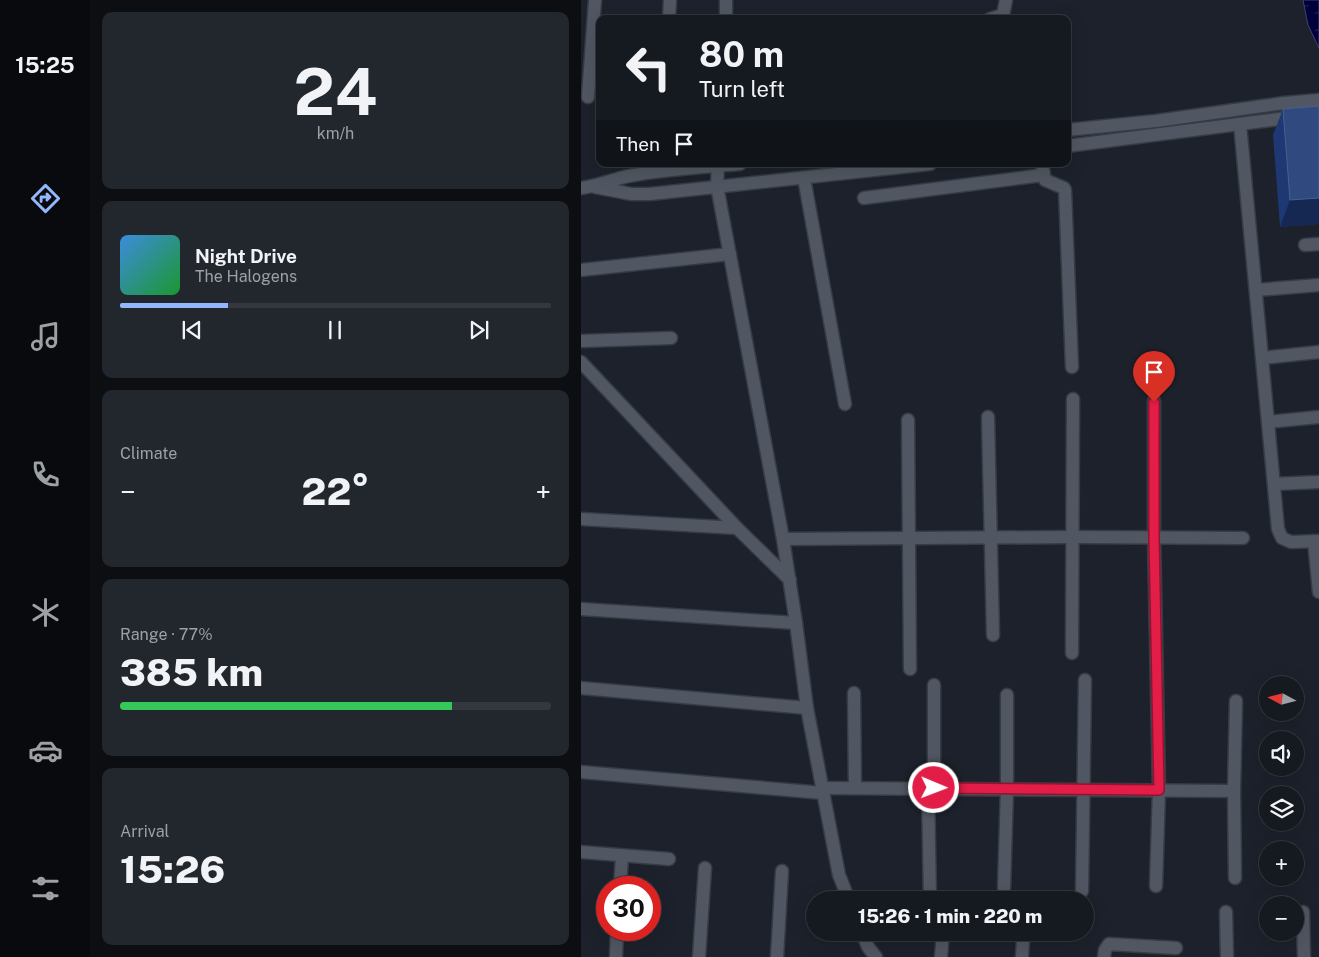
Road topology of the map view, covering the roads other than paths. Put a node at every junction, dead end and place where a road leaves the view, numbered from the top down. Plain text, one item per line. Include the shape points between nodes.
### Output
1 (595, 0) edge
2 (670, 0) edge
3 (726, 0) edge
4 (1006, 0) edge
5 (669, 15) edge
6 (726, 15) edge
7 (1003, 15) edge
8 (590, 97) edge
9 (1319, 100) edge
10 (1319, 116) edge
11 (1240, 124) junction
12 (1071, 130) edge
13 (1071, 145) edge
14 (701, 167) edge
15 (718, 167) edge
16 (903, 167) edge
17 (1042, 169) edge
18 (804, 178) junction
19 (717, 186) junction
20 (595, 187) junction
21 (581, 188) edge
22 (864, 198) dead end
23 (1319, 244) edge
24 (1305, 245) dead end
25 (730, 254) junction
26 (581, 270) edge
27 (1319, 285) edge
28 (1255, 290) junction
29 (671, 338) dead end
30 (581, 341) edge
31 (1319, 352) edge
32 (1262, 358) junction
33 (581, 362) edge
34 (1072, 367) dead end
35 (1073, 399) dead end
36 (1154, 402) dead end
37 (845, 404) dead end
38 (989, 417) dead end
39 (1319, 418) edge
40 (908, 420) dead end
41 (1268, 422) junction
42 (1319, 482) edge
43 (1274, 484) junction
44 (581, 519) edge
45 (737, 528) junction
46 (1071, 537) junction
47 (1154, 537) junction
48 (991, 538) junction
49 (1243, 538) dead end
50 (783, 539) junction
51 (909, 539) junction
52 (1316, 541) edge
53 (790, 580) junction
54 (1319, 592) edge
55 (581, 609) edge
56 (796, 623) junction
57 (993, 635) dead end
58 (1072, 652) dead end
59 (910, 669) dead end
60 (1085, 680) dead end
61 (934, 684) dead end
62 (581, 688) edge
63 (854, 693) dead end
64 (1007, 694) dead end
65 (1236, 701) dead end
66 (807, 708) junction
67 (581, 772) edge
68 (855, 788) junction
69 (931, 788) junction
70 (1007, 789) junction
71 (823, 790) junction
72 (1083, 790) junction
73 (1159, 790) junction
74 (1234, 791) junction
75 (581, 852) edge
76 (622, 856) junction
77 (669, 860) dead end
78 (705, 868) dead end
79 (782, 871) dead end
80 (621, 876) edge
81 (1235, 878) dead end
82 (1156, 886) dead end
83 (1004, 888) dead end
84 (845, 891) edge
85 (931, 891) edge
86 (1082, 891) dead end
87 (1226, 912) dead end
88 (617, 941) edge
89 (942, 941) edge
90 (1023, 941) edge
91 (1304, 941) edge
92 (1176, 948) dead end
93 (868, 952) edge
94 (616, 957) edge
95 (699, 957) edge
96 (777, 957) edge
97 (877, 957) edge
98 (941, 957) edge
99 (1022, 957) edge
100 (1104, 957) edge
101 (1227, 957) edge
102 (1304, 957) edge

1 - 8 street
2 - 5 street
3 - 6 street
4 - 7 street
9 - 12 street
10 - 11 street
11 - 13 street
11 - 28 street
14 - 20 street via 635,175
15 - 19 street
16 - 18 street
17 - 22 street
17 - 34 street via 1045,180 1065,190
18 - 19 street
18 - 37 street
19 - 20 street via 650,194
19 - 25 street
20 - 21 street
23 - 24 street
25 - 26 street
25 - 50 street
27 - 28 street
28 - 32 street
29 - 30 street
31 - 32 street
32 - 41 street
33 - 45 street
35 - 46 street
36 - 47 street
38 - 48 street
39 - 41 street
40 - 51 street
41 - 43 street
42 - 43 street
43 - 52 street via 1278,529 1282,538 1291,542
44 - 45 street
45 - 53 street
46 - 47 street
46 - 48 street
46 - 58 street
47 - 49 street
47 - 73 street
48 - 51 street
48 - 57 street
50 - 51 street
50 - 53 street
51 - 59 street
52 - 54 street
53 - 56 street
55 - 56 street
56 - 66 street
60 - 72 street
61 - 69 street
62 - 66 street
63 - 68 street
64 - 70 street
65 - 74 street
66 - 71 street
67 - 71 street
68 - 69 street
68 - 71 street
69 - 70 street
69 - 85 street
70 - 72 street
70 - 83 street
71 - 84 street via 839,875
72 - 73 street
72 - 86 street
73 - 74 street
73 - 82 street
74 - 81 street
75 - 76 street
76 - 77 street
76 - 80 street
78 - 95 street
79 - 96 street
87 - 101 street
88 - 94 street
89 - 98 street
90 - 99 street
91 - 102 street
92 - 100 street via 1109,944
93 - 97 street

